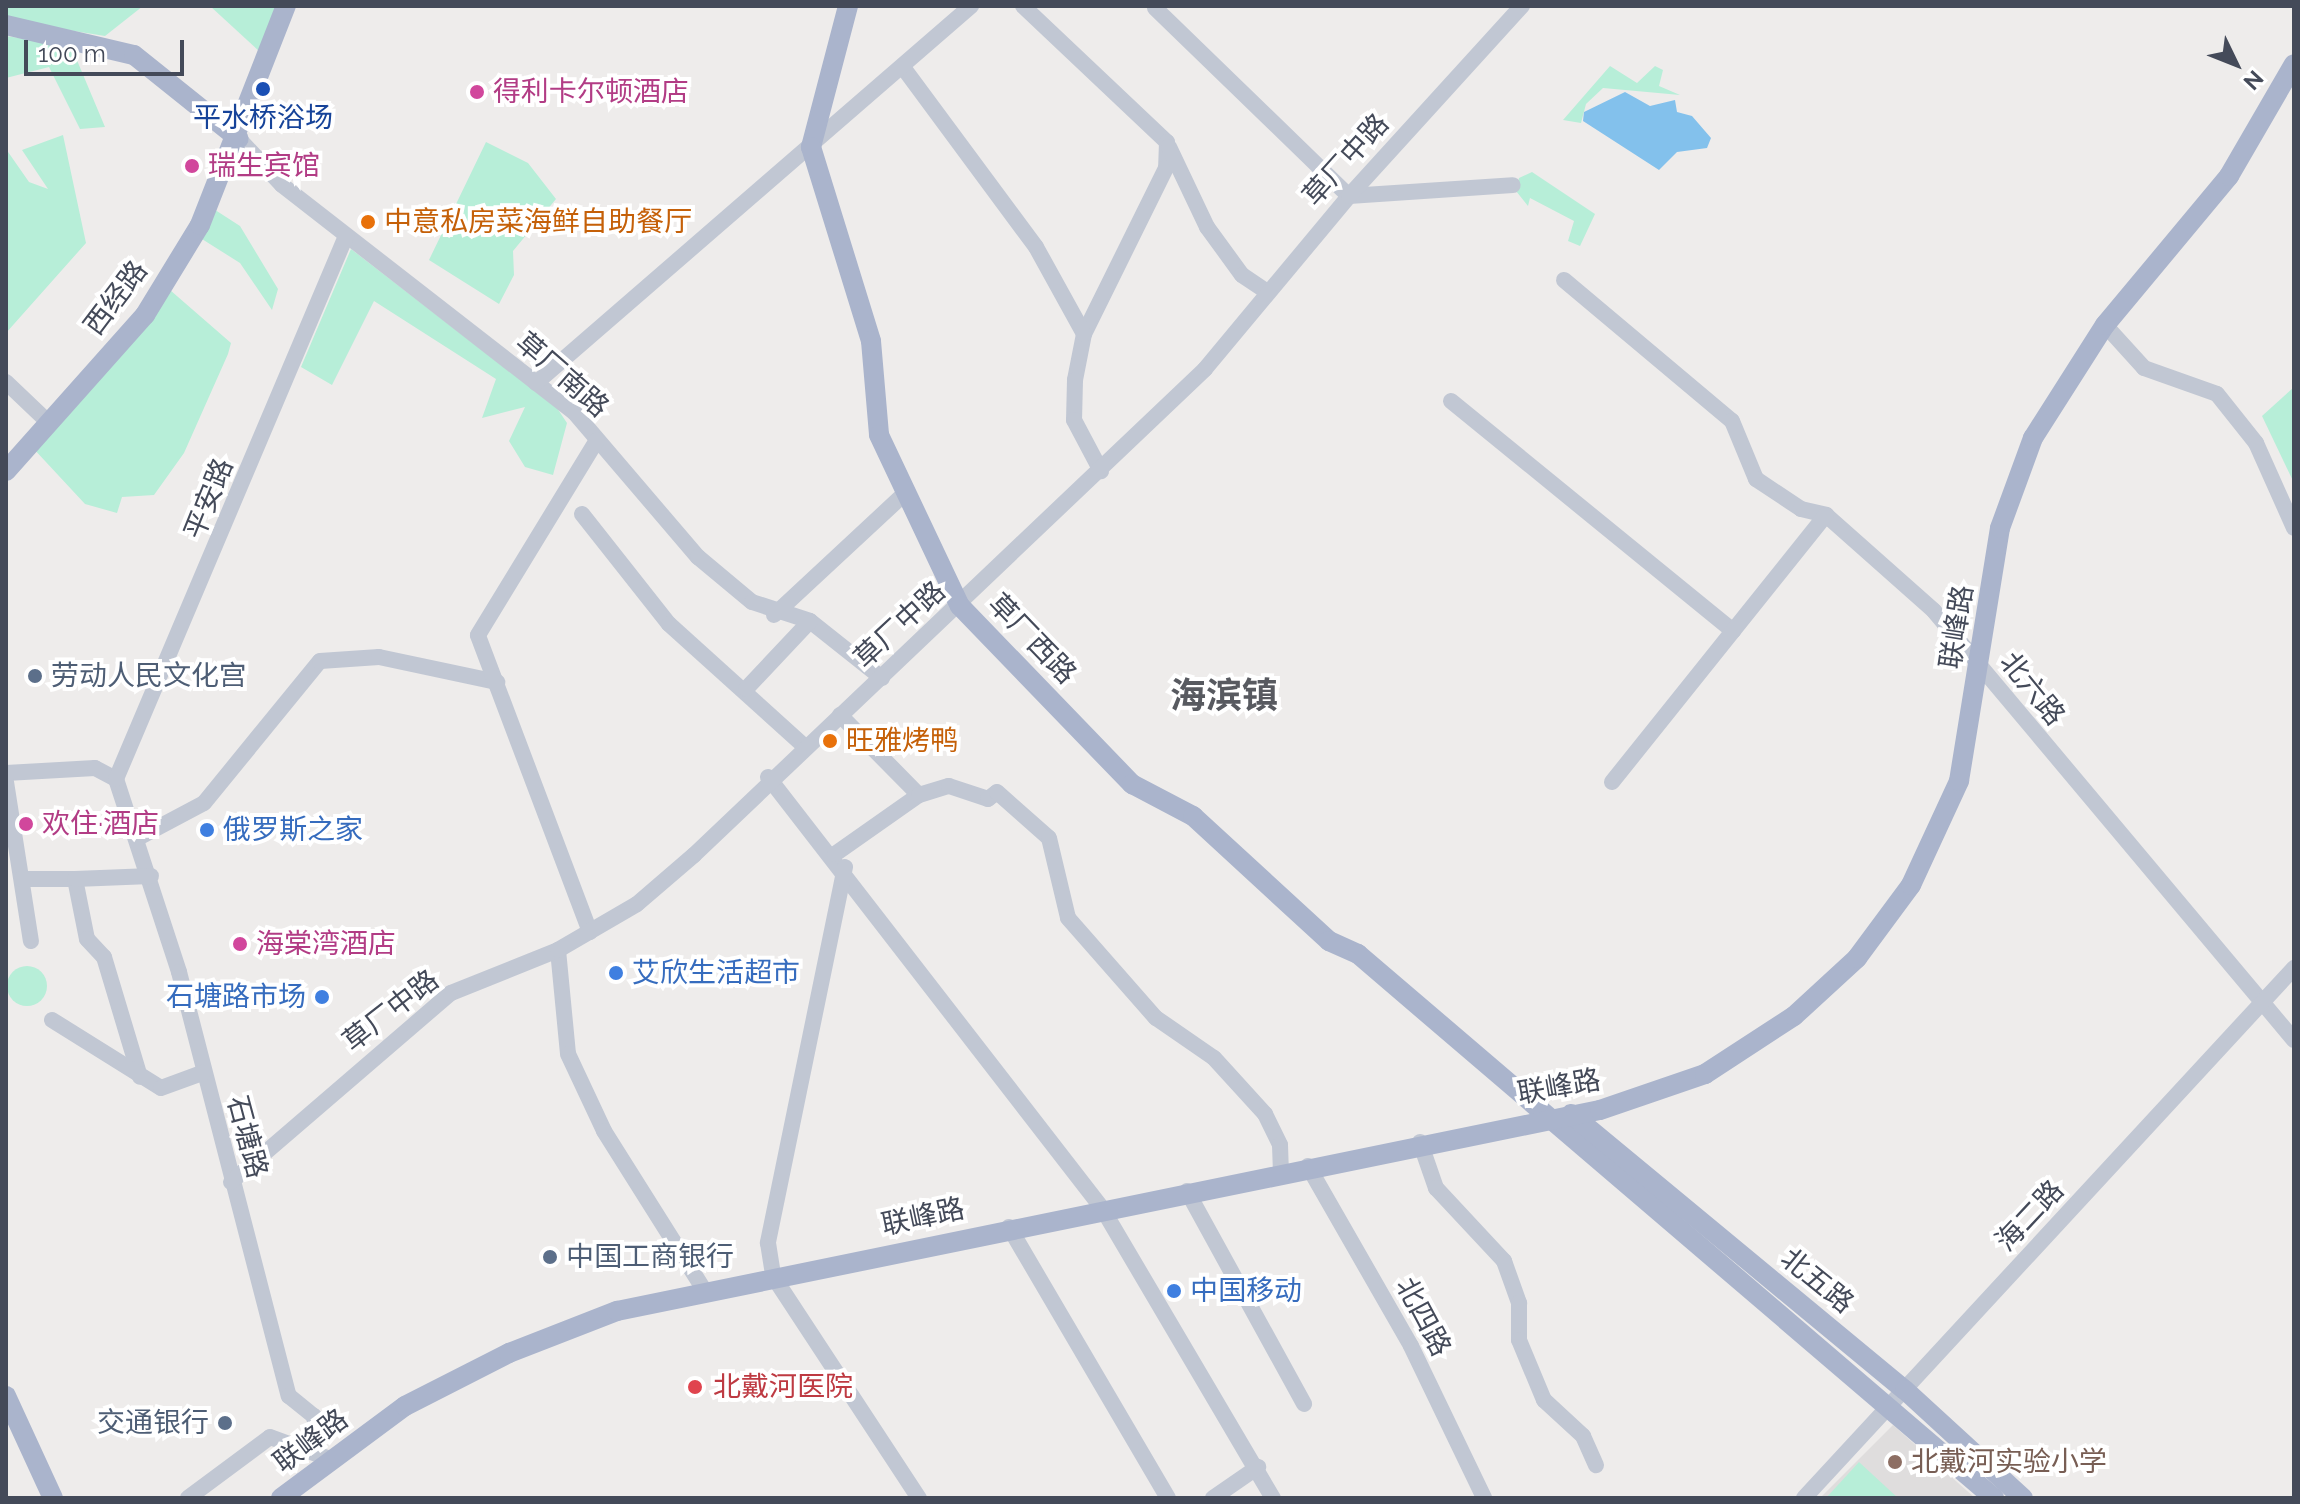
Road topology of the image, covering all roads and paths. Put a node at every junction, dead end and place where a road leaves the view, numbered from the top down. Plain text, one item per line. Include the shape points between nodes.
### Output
1 (286, 6) edge
2 (848, 6) edge
3 (971, 6) edge
4 (1023, 6) edge
5 (1522, 6) edge
6 (1155, 8) edge
7 (6, 25) edge
8 (2293, 68) edge
9 (905, 70) junction
10 (239, 139) junction
11 (1167, 142) junction
12 (811, 147) junction
13 (1513, 185) dead end
14 (1349, 196) junction
15 (346, 236) junction
16 (1564, 280) dead end
17 (1266, 291) junction
18 (2105, 325) junction
19 (1084, 334) junction
20 (6, 382) edge
21 (536, 383) junction
22 (1451, 401) dead end
23 (48, 422) junction
24 (597, 440) junction
25 (6, 471) edge
26 (1101, 471) junction
27 (903, 495) junction
28 (582, 514) dead end
29 (1826, 515) junction
30 (2294, 528) edge
31 (960, 606) junction
32 (774, 615) junction
33 (810, 621) junction
34 (1733, 631) junction
35 (1979, 666) junction
36 (882, 678) junction
37 (497, 682) junction
38 (746, 689) junction
39 (840, 715) junction
40 (805, 747) junction
41 (6, 773) edge
42 (768, 777) junction
43 (116, 779) junction
44 (6, 782) edge
45 (1612, 782) dead end
46 (919, 795) junction
47 (140, 837) junction
48 (840, 860) junction
49 (151, 876) junction
50 (22, 879) junction
51 (75, 879) junction
52 (590, 932) junction
53 (31, 941) dead end
54 (558, 950) junction
55 (2294, 968) edge
56 (2259, 1006) junction
57 (52, 1020) dead end
58 (2294, 1040) edge
59 (202, 1073) junction
60 (140, 1077) junction
61 (1571, 1114) junction
62 (1547, 1116) junction
63 (1420, 1142) junction
64 (1308, 1166) junction
65 (1281, 1171) junction
66 (231, 1182) junction
67 (1187, 1191) junction
68 (1102, 1208) junction
69 (1009, 1227) junction
70 (773, 1276) junction
71 (704, 1290) junction
72 (6, 1396) edge
73 (1898, 1397) junction
74 (1304, 1404) dead end
75 (318, 1441) dead end
76 (330, 1459) junction
77 (1596, 1465) dead end
78 (1258, 1467) junction
79 (53, 1498) edge
80 (188, 1498) edge
81 (281, 1498) edge
82 (919, 1498) edge
83 (1168, 1498) edge
84 (1213, 1498) edge
85 (1273, 1498) edge
86 (1484, 1498) edge
87 (1804, 1498) edge
88 (1994, 1498) edge
89 (2023, 1498) edge

1 - 10 main road, 西经路
2 - 12 main road
3 - 9 street
4 - 11 street
5 - 14 street, 草厂中路
6 - 14 street
7 - 10 main road via 134,55
8 - 18 main road, 联峰路 via 2229,176
9 - 12 street
9 - 19 street via 1036,247
10 - 15 street, 草厂南路
10 - 23 main road, 西经路 via 200,225 145,315
11 - 17 street via 1207,227 1242,275
11 - 19 street via 1166,168
12 - 21 street
12 - 27 main road, 草厂西路 via 871,341 879,435
13 - 14 street
14 - 17 street, 草厂中路
15 - 21 street, 草厂南路
15 - 43 street, 平安路
16 - 29 street, 北六路 via 1732,421 1756,479 1801,509
17 - 26 street, 草厂中路 via 1205,369
18 - 30 street via 2144,368 2217,394 2256,443
18 - 35 main road, 联峰路 via 2033,438 2000,528
19 - 26 street via 1074,420
20 - 23 street
21 - 24 street, 草厂南路
22 - 34 street
23 - 25 main road, 西经路
24 - 32 street, 草厂南路 via 698,557
24 - 37 street via 478,635
26 - 31 street, 草厂中路
27 - 31 main road, 草厂西路
27 - 32 street
28 - 38 street via 669,624 731,685
29 - 34 street
29 - 35 street, 北六路 via 1934,611
31 - 36 street, 草厂中路
31 - 62 main road, 草厂西路 via 1132,784 1193,816 1329,941 1358,954
32 - 33 street, 草厂南路
33 - 36 street, 草厂南路
33 - 38 street
34 - 45 street
35 - 56 street, 北六路
35 - 61 main road, 联峰路 via 1959,781 1911,885 1857,958 1794,1016 1705,1074
36 - 39 street, 草厂中路
37 - 47 street via 379,657 320,661 204,803
37 - 52 street
38 - 40 street
39 - 40 street, 草厂中路
39 - 46 street
40 - 42 street, 草厂中路
41 - 43 street via 95,768
42 - 48 street
42 - 52 street, 草厂中路 via 637,904
43 - 47 street, 石塘路
44 - 50 street
46 - 48 street
46 - 65 street via 949,786 988,799 997,792 1049,838 1068,918 1156,1018 1214,1058 1265,1114 1280,1145
47 - 49 street, 石塘路
48 - 68 street
48 - 70 street via 768,1243
49 - 51 street
49 - 59 street, 石塘路
50 - 51 street
50 - 53 street
51 - 60 street via 87,939 104,957
52 - 54 street, 草厂中路
54 - 66 street, 草厂中路 via 451,993 304,1113
54 - 71 street via 568,1054 604,1131
55 - 56 street, 海二路
56 - 58 street, 北六路
56 - 73 street, 海二路
57 - 60 street
59 - 60 street via 161,1088
59 - 66 street, 石塘路
61 - 62 main road, 联峰路
61 - 73 main road, 北五路
62 - 63 main road, 联峰路
62 - 73 main road, 北五路
63 - 64 main road, 联峰路
63 - 77 street via 1436,1188 1504,1261 1519,1303 1519,1340 1544,1400 1583,1436
64 - 65 main road, 联峰路
64 - 86 street, 北四路 via 1411,1346
65 - 67 main road, 联峰路
66 - 75 street, 石塘路 via 289,1396 314,1416
67 - 68 main road, 联峰路
67 - 74 street
68 - 69 main road, 联峰路
68 - 78 street
69 - 70 main road, 联峰路
69 - 83 street
70 - 71 main road, 联峰路
70 - 82 street
71 - 76 main road, 联峰路 via 617,1311 509,1353 405,1406
72 - 79 main road
73 - 87 street, 海二路
73 - 88 main road, 北五路
73 - 89 main road, 北五路
76 - 80 street via 270,1437
76 - 81 main road, 联峰路
78 - 84 street
78 - 85 street

